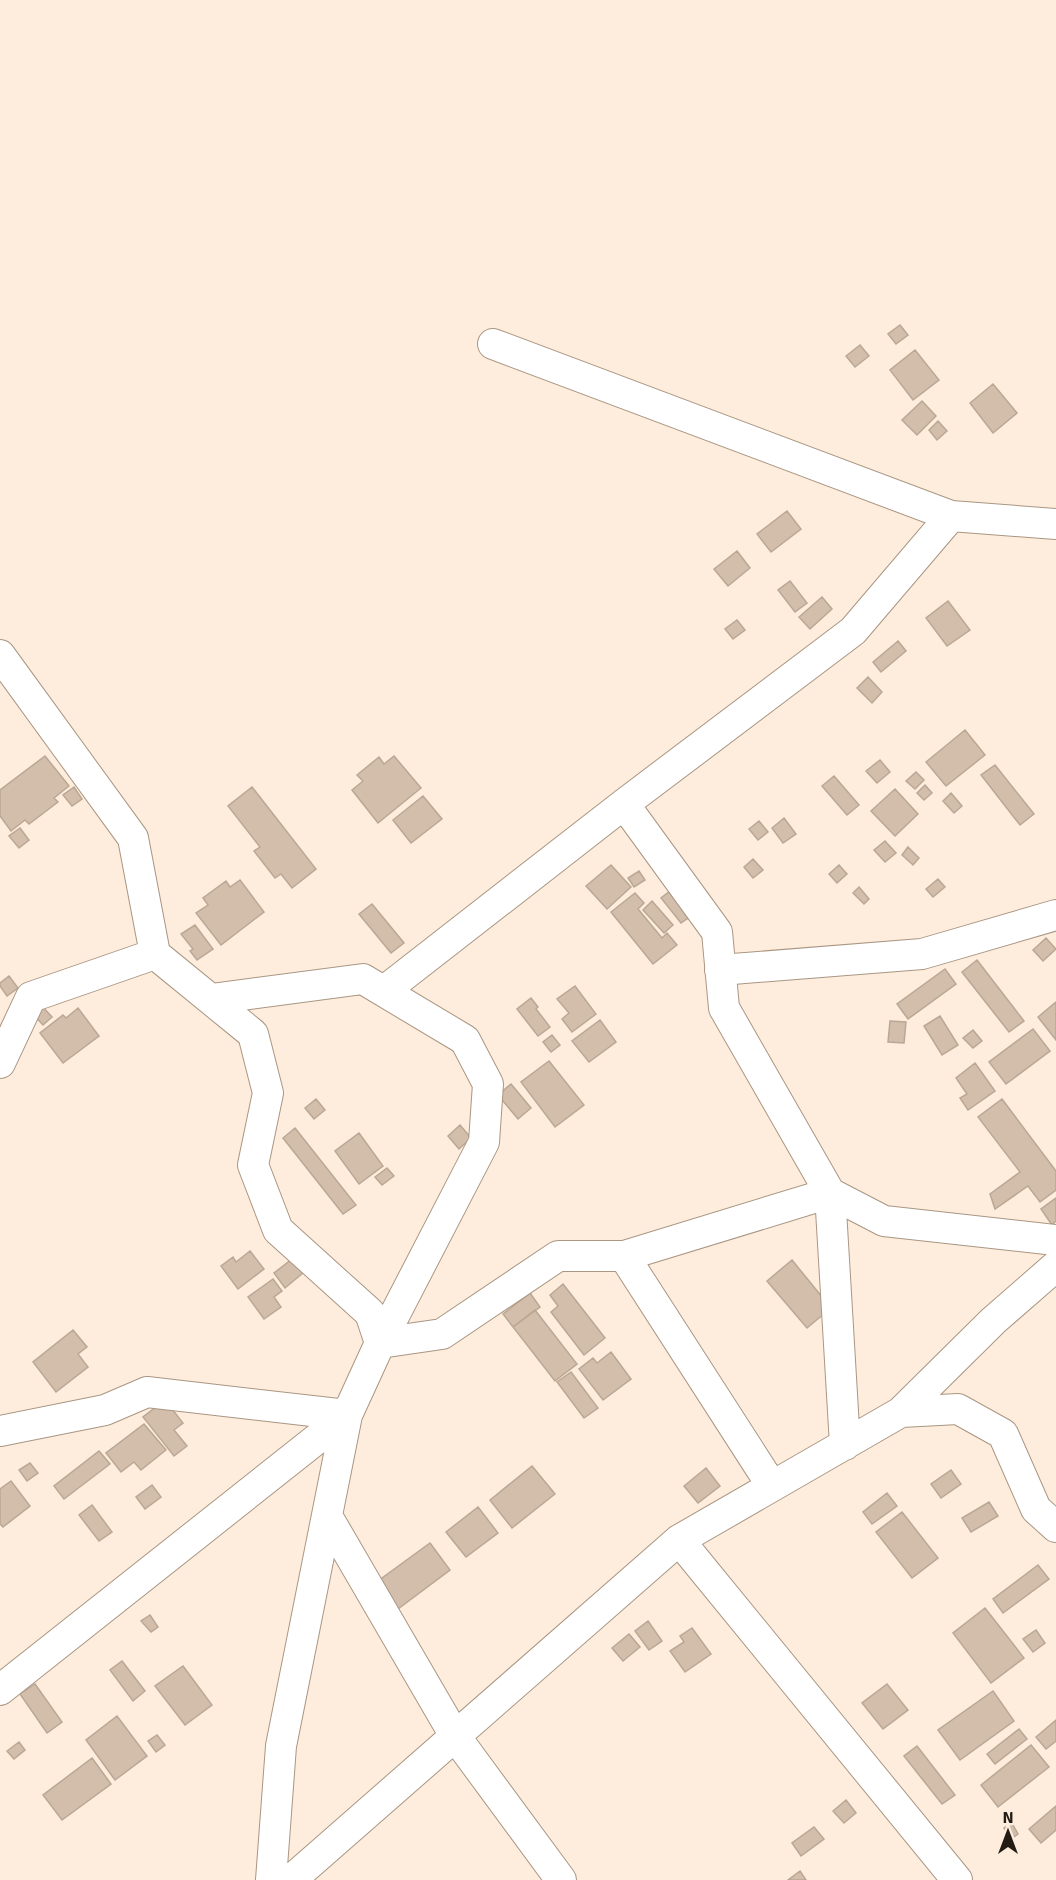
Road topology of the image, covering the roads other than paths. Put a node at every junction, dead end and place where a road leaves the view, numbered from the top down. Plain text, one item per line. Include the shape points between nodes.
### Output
1 (493, 344) dead end
2 (951, 516) junction
3 (1056, 524) edge
4 (0, 655) edge
5 (624, 804) junction
6 (1056, 915) edge
7 (155, 954) junction
8 (720, 970) junction
9 (384, 991) junction
10 (31, 997) junction
11 (211, 999) junction
12 (0, 1015) edge
13 (0, 1063) edge
14 (830, 1193) junction
15 (1056, 1240) edge
16 (624, 1256) junction
17 (1056, 1266) edge
18 (380, 1343) junction
19 (901, 1412) junction
20 (347, 1415) junction
21 (0, 1431) edge
22 (845, 1444) junction
23 (772, 1486) junction
24 (327, 1516) junction
25 (1056, 1527) edge
26 (679, 1540) junction
27 (0, 1690) edge
28 (455, 1736) junction
29 (271, 1880) edge
30 (291, 1880) edge
31 (561, 1880) edge
32 (957, 1880) edge

1 - 2 street
2 - 3 street
2 - 5 street via 853,631
4 - 7 street via 133,838
5 - 8 street via 717,932
5 - 9 street
6 - 8 street via 922,954
7 - 10 street
7 - 11 street
8 - 14 street via 724,1008
9 - 11 street via 363,979
9 - 18 street via 465,1040 488,1084 484,1142
10 - 12 street
10 - 13 street
11 - 18 street via 253,1034 268,1093 253,1165 278,1230 370,1313
14 - 15 street via 884,1221
14 - 16 street
14 - 22 street
16 - 18 street via 558,1256 442,1334
16 - 23 street
17 - 19 street via 993,1321
18 - 20 street
19 - 22 street
19 - 25 street via 958,1408 1003,1434 1036,1509
20 - 21 street via 147,1392 105,1410
20 - 24 street
20 - 27 street
22 - 23 street
23 - 26 street
24 - 28 street
24 - 29 street via 281,1746
26 - 28 street
26 - 32 street
28 - 30 street
28 - 31 street

